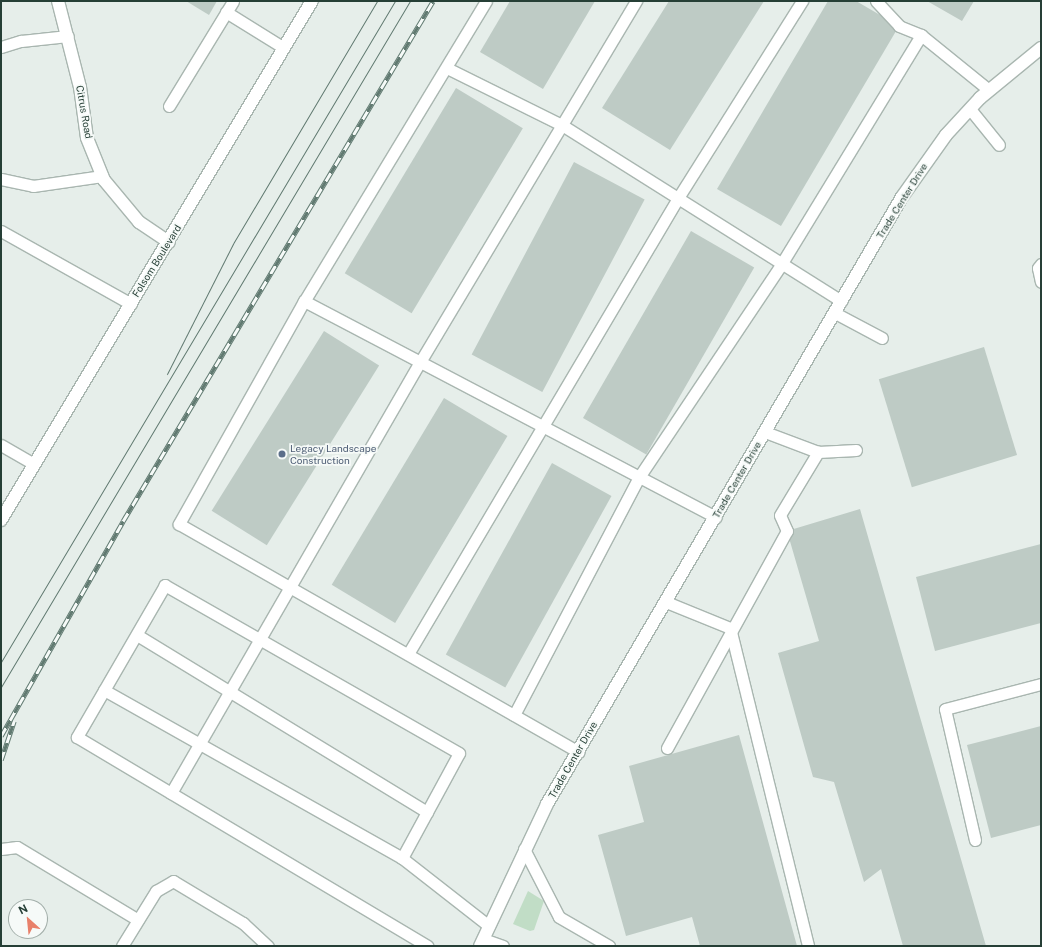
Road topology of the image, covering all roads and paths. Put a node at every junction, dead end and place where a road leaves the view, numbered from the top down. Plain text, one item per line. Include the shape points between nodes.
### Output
1 (58, 1) edge
2 (233, 1) edge
3 (312, 1) edge
4 (486, 1) edge
5 (636, 1) edge
6 (802, 1) edge
7 (876, 1) edge
8 (226, 12) junction
9 (68, 36) junction
10 (921, 36) junction
11 (1, 47) edge
12 (284, 48) junction
13 (1041, 48) edge
14 (447, 68) junction
15 (989, 90) junction
16 (169, 106) dead end
17 (970, 109) junction
18 (562, 125) junction
19 (999, 145) dead end
20 (102, 176) junction
21 (1, 179) edge
22 (678, 198) junction
23 (1, 231) edge
24 (169, 242) junction
25 (782, 263) junction
26 (1041, 264) edge
27 (1041, 282) edge
28 (304, 301) junction
29 (842, 301) junction
30 (130, 304) junction
31 (835, 313) junction
32 (882, 338) dead end
33 (420, 362) junction
34 (544, 426) junction
35 (765, 432) junction
36 (1, 445) edge
37 (856, 450) dead end
38 (818, 452) junction
39 (34, 464) junction
40 (639, 477) junction
41 (716, 517) junction
42 (1, 520) edge
43 (291, 590) junction
44 (666, 602) junction
45 (730, 628) junction
46 (137, 635) junction
47 (262, 641) junction
48 (408, 654) junction
49 (1041, 684) edge
50 (104, 690) junction
51 (232, 691) junction
52 (514, 715) junction
53 (200, 745) junction
54 (667, 748) dead end
55 (578, 752) junction
56 (171, 794) junction
57 (427, 812) junction
58 (975, 840) dead end
59 (1, 849) edge
60 (524, 849) junction
61 (402, 858) junction
62 (138, 920) junction
63 (489, 926) junction
64 (482, 942) edge
65 (122, 946) edge
66 (268, 946) edge
67 (427, 946) edge
68 (503, 946) edge
69 (609, 946) edge
70 (808, 946) edge

1 - 9 street, Citrus Road
2 - 8 lane
3 - 12 street, Folsom Boulevard
4 - 14 lane
5 - 18 lane
6 - 22 lane
7 - 10 lane via 899,26
8 - 12 lane
8 - 16 lane
9 - 11 lane via 22,41
9 - 20 street, Citrus Road via 88,138
10 - 15 lane
10 - 25 lane
12 - 24 street, Folsom Boulevard
13 - 15 street, Trade Center Drive
14 - 18 lane
14 - 28 lane
15 - 17 street, Trade Center Drive
17 - 19 lane
17 - 29 street, Trade Center Drive via 919,173
18 - 22 lane
18 - 33 lane
20 - 21 lane via 33,186
20 - 24 street, Citrus Road via 140,222
22 - 25 lane
22 - 34 lane
23 - 30 lane
24 - 30 street, Folsom Boulevard
25 - 29 lane
25 - 40 lane
26 - 27 lane via 1038,268
28 - 33 lane
28 - 43 lane via 179,524
29 - 31 street, Trade Center Drive
30 - 39 street, Folsom Boulevard
31 - 32 lane
31 - 35 street, Trade Center Drive
33 - 34 lane
33 - 43 lane
34 - 40 lane
34 - 48 lane
35 - 38 lane
35 - 41 street, Trade Center Drive
36 - 39 lane
37 - 38 lane
38 - 45 lane via 780,515 787,531
39 - 42 street, Folsom Boulevard
40 - 41 lane
40 - 52 lane
41 - 44 street, Trade Center Drive
43 - 47 lane
43 - 48 lane
44 - 45 lane
44 - 55 street, Trade Center Drive
45 - 54 lane
45 - 70 lane
46 - 47 lane via 165,585
46 - 50 lane
46 - 51 lane
47 - 51 lane
47 - 57 lane via 458,753
48 - 52 lane
49 - 58 lane via 945,709
50 - 53 lane
50 - 56 lane via 77,737
51 - 53 lane
51 - 57 lane
52 - 55 lane
53 - 56 lane
53 - 61 lane
55 - 60 street, Trade Center Drive
56 - 67 lane
57 - 61 lane
59 - 62 lane via 17,847
60 - 63 street, Trade Center Drive
60 - 69 lane via 559,917
61 - 63 lane
62 - 65 lane
62 - 66 lane via 156,890 173,881 243,923
63 - 64 street, Trade Center Drive
64 - 68 lane

